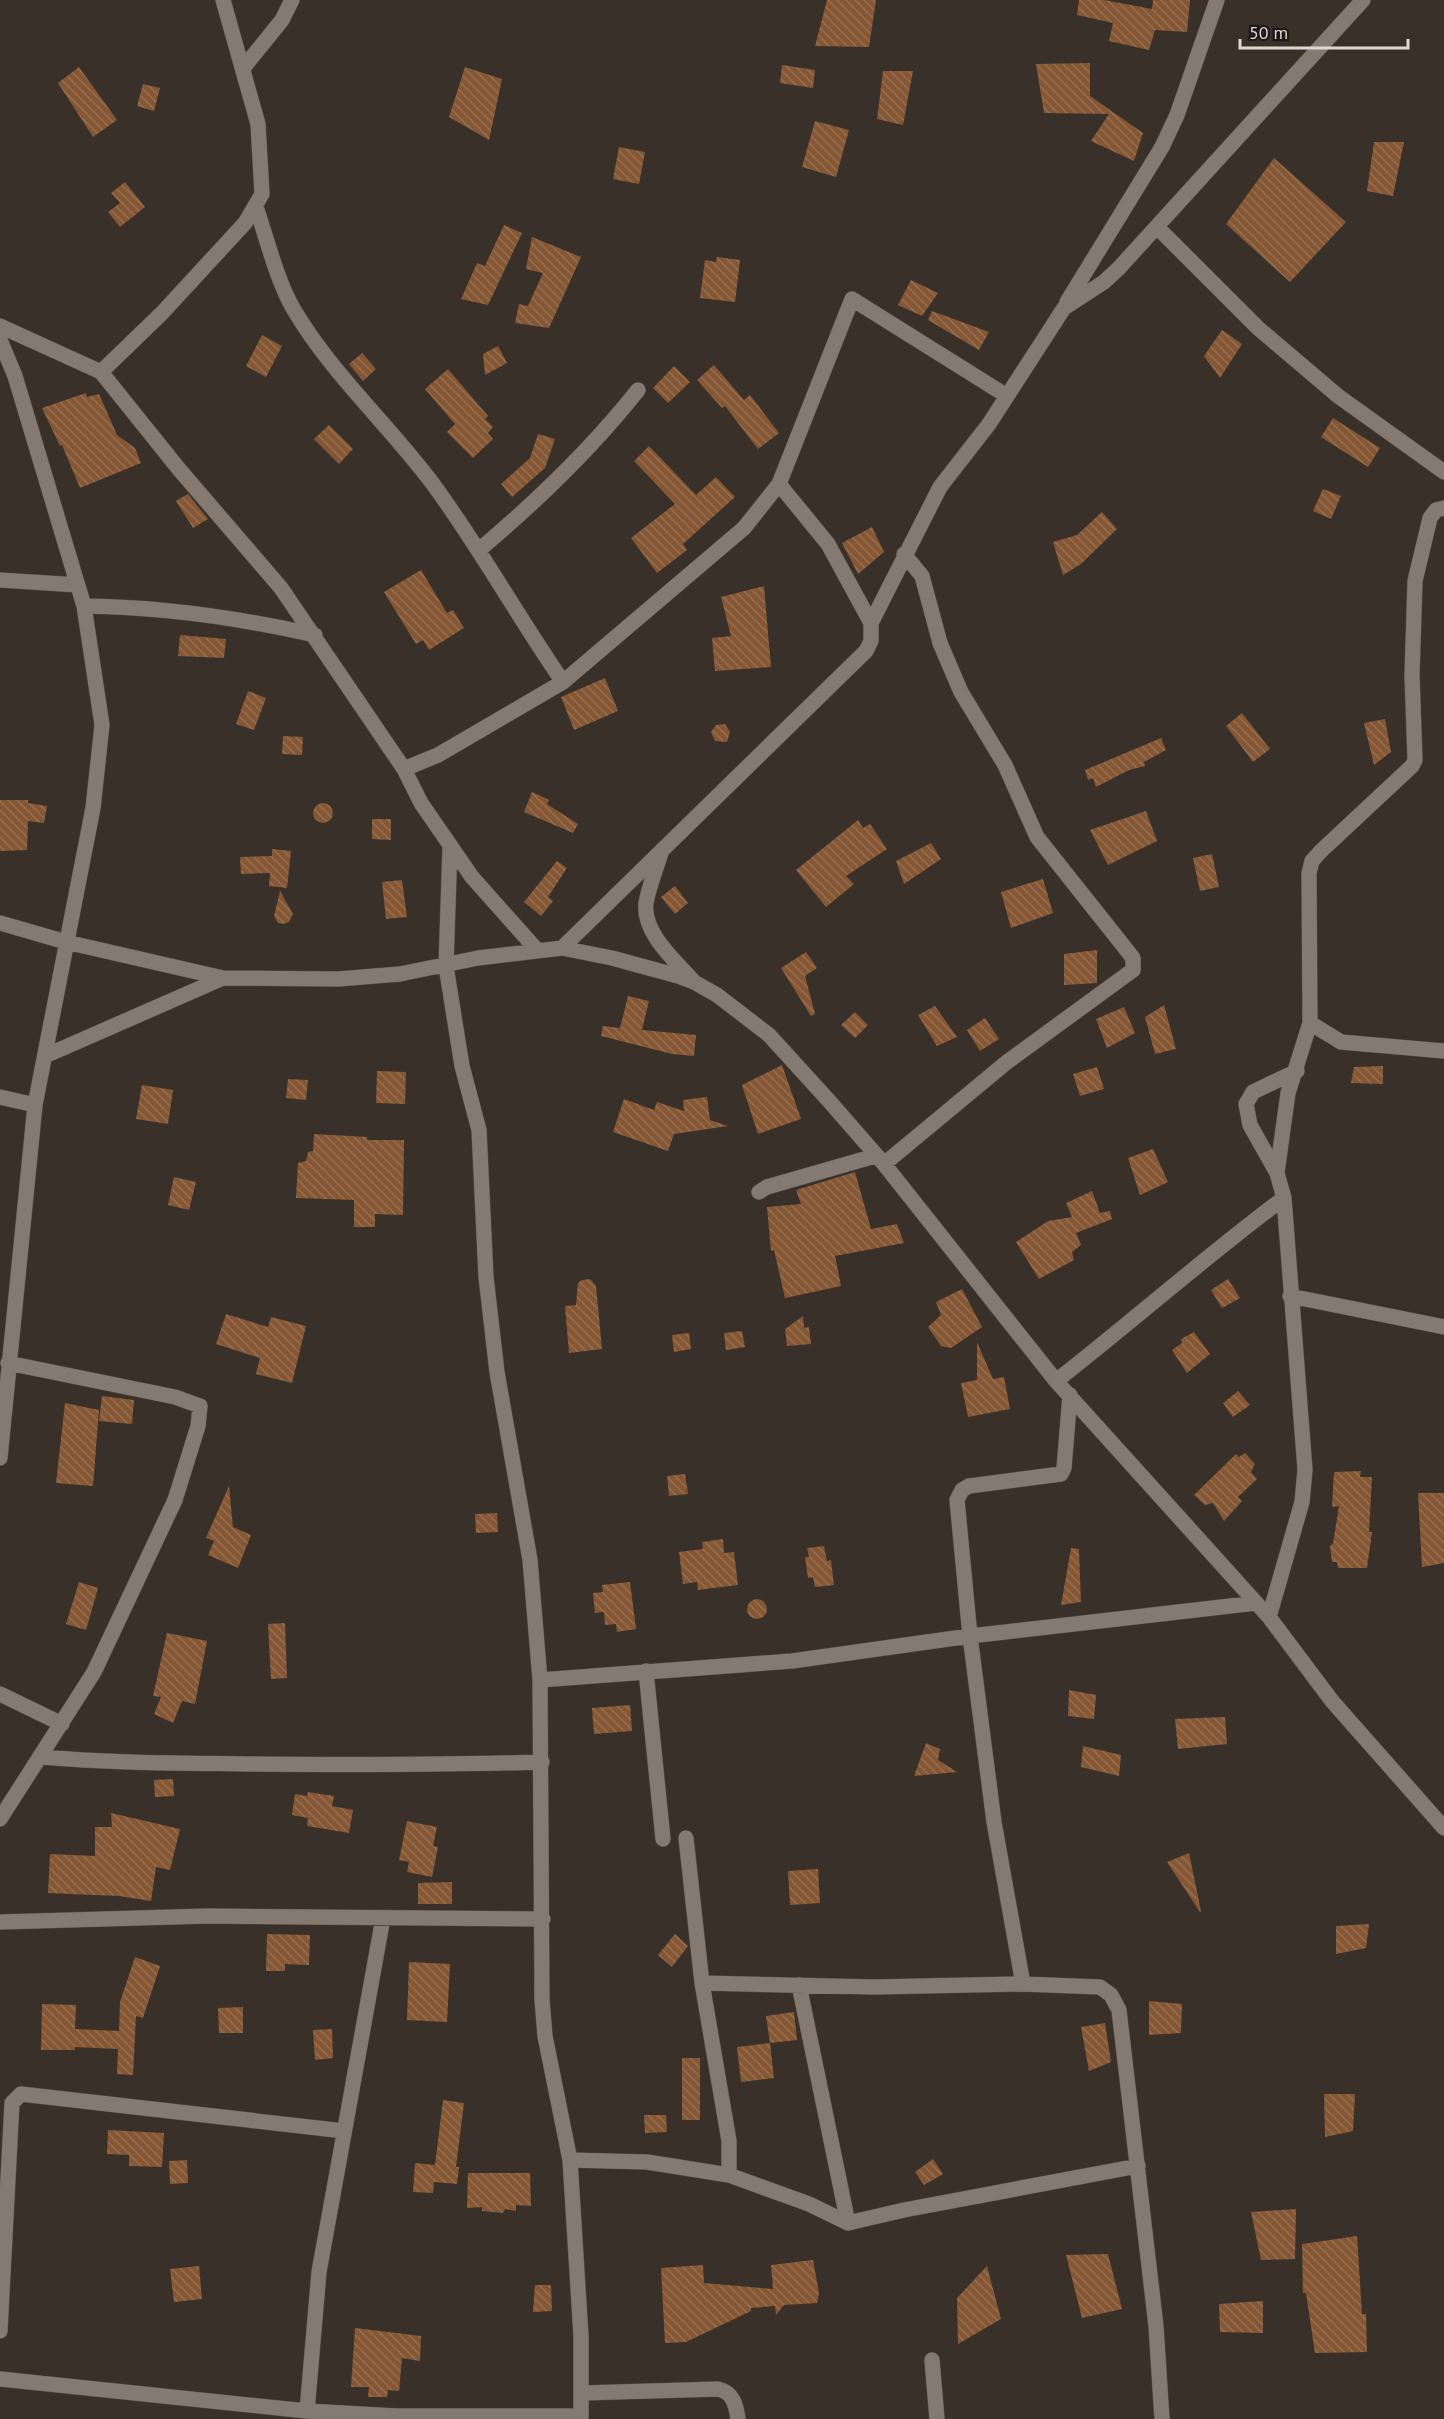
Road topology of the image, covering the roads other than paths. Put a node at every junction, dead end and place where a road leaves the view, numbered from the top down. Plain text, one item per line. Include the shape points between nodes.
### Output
1 (223, 0) edge
2 (292, 0) edge
3 (1217, 0) edge
4 (1363, 0) edge
5 (244, 67) junction
6 (256, 207) junction
7 (1158, 228) junction
8 (1064, 308) junction
9 (0, 326) edge
10 (0, 340) edge
11 (101, 372) junction
12 (638, 390) dead end
13 (1007, 396) junction
14 (1444, 472) edge
15 (779, 484) junction
16 (1444, 508) edge
17 (479, 550) junction
18 (904, 554) junction
19 (0, 580) edge
20 (78, 585) junction
21 (84, 606) junction
22 (871, 623) junction
23 (315, 635) junction
24 (563, 682) junction
25 (404, 769) junction
26 (450, 846) junction
27 (662, 852) junction
28 (0, 923) edge
29 (66, 942) junction
30 (562, 948) junction
31 (537, 950) junction
32 (446, 966) junction
33 (223, 978) junction
34 (694, 982) junction
35 (1310, 1023) junction
36 (1444, 1051) edge
37 (45, 1056) junction
38 (1297, 1071) junction
39 (0, 1097) edge
40 (35, 1105) junction
41 (879, 1160) junction
42 (1278, 1173) junction
43 (759, 1192) dead end
44 (1284, 1198) junction
45 (1290, 1296) junction
46 (1444, 1327) edge
47 (8, 1363) junction
48 (1056, 1382) junction
49 (1070, 1395) junction
50 (0, 1458) edge
51 (1256, 1603) junction
52 (1269, 1617) junction
53 (970, 1636) junction
54 (646, 1671) junction
55 (540, 1680) junction
56 (0, 1694) edge
57 (62, 1724) junction
58 (42, 1757) junction
59 (542, 1762) junction
60 (0, 1819) edge
61 (1444, 1828) edge
62 (686, 1838) dead end
63 (663, 1839) dead end
64 (383, 1918) junction
65 (543, 1919) junction
66 (0, 1922) edge
67 (702, 1983) junction
68 (1023, 1984) junction
69 (799, 1985) junction
70 (344, 2131) junction
71 (570, 2160) junction
72 (1138, 2166) junction
73 (729, 2175) junction
74 (848, 2223) junction
75 (3, 2251) edge
76 (0, 2331) edge
77 (932, 2360) dead end
78 (0, 2379) edge
79 (583, 2393) junction
80 (307, 2411) junction
81 (397, 2418) edge
82 (581, 2418) edge
83 (738, 2419) edge
84 (937, 2419) edge
85 (1162, 2419) edge

1 - 5 street
2 - 5 street via 282,20
3 - 8 street via 1162,147
4 - 7 street
5 - 6 street via 258,124 263,183
6 - 11 street via 162,313
6 - 17 street via 294,310 432,483
7 - 8 street via 1104,282
7 - 14 street via 1258,328 1338,396
8 - 13 street
9 - 11 street
10 - 20 street via 15,376
11 - 23 street via 281,588
12 - 17 street via 543,491
13 - 15 street via 852,299
13 - 18 street via 940,487
15 - 22 street via 828,544
15 - 24 street via 744,528
16 - 35 street via 1436,510 1430,518 1416,581 1412,675 1415,760 1312,861
17 - 24 street
18 - 22 street
18 - 41 street via 922,576 940,643 961,692 1005,765 1037,837 1135,965 1077,1013
19 - 20 street
20 - 21 street
21 - 23 street via 125,606 261,623
21 - 29 street via 102,725 93,808
22 - 27 street via 871,641 866,651
23 - 25 street
24 - 25 street via 438,755
25 - 26 street
26 - 31 street via 503,915
26 - 32 street
27 - 30 street
27 - 34 street via 646,904 649,923 658,940
28 - 29 street
29 - 33 street
29 - 37 street
30 - 31 street
30 - 34 street
31 - 32 street
32 - 33 street via 338,979
32 - 55 street via 462,1066 479,1131 486,1277 497,1372 530,1560
33 - 37 street
34 - 41 street via 770,1035
35 - 36 street via 1341,1042
35 - 38 street
37 - 40 street
38 - 42 street via 1288,1093
38 - 42 street via 1253,1092 1246,1104 1250,1125
39 - 40 street
40 - 47 street
41 - 43 street
41 - 48 street
42 - 44 street
44 - 45 street
44 - 48 street
45 - 46 street
45 - 52 street via 1305,1488
47 - 50 street
47 - 57 street via 175,1397 200,1406 198,1426 175,1500 94,1672
48 - 49 street
49 - 51 street
49 - 53 street via 1061,1474 969,1486 957,1500
51 - 52 street
51 - 53 street
52 - 61 street via 1332,1701
53 - 54 street via 792,1661
53 - 68 street via 994,1822
54 - 55 street
54 - 63 street
55 - 59 street
56 - 57 street
57 - 58 street
58 - 59 street via 112,1762 410,1766
58 - 60 street
59 - 65 street
62 - 67 street
64 - 65 street
64 - 66 street via 207,1916
64 - 70 street
65 - 71 street via 545,2036
67 - 69 street
67 - 73 street via 729,2141
68 - 69 street
68 - 72 street via 1100,1987 1111,1995 1119,2010
69 - 74 street
70 - 75 street via 21,2094 12,2103
70 - 80 street via 319,2272
71 - 73 street via 647,2162
71 - 79 street
72 - 74 street
72 - 85 street
73 - 74 street via 809,2204
75 - 76 street
77 - 84 street
78 - 80 street
79 - 82 street
79 - 83 street via 718,2389 733,2399
80 - 81 street
81 - 82 street

